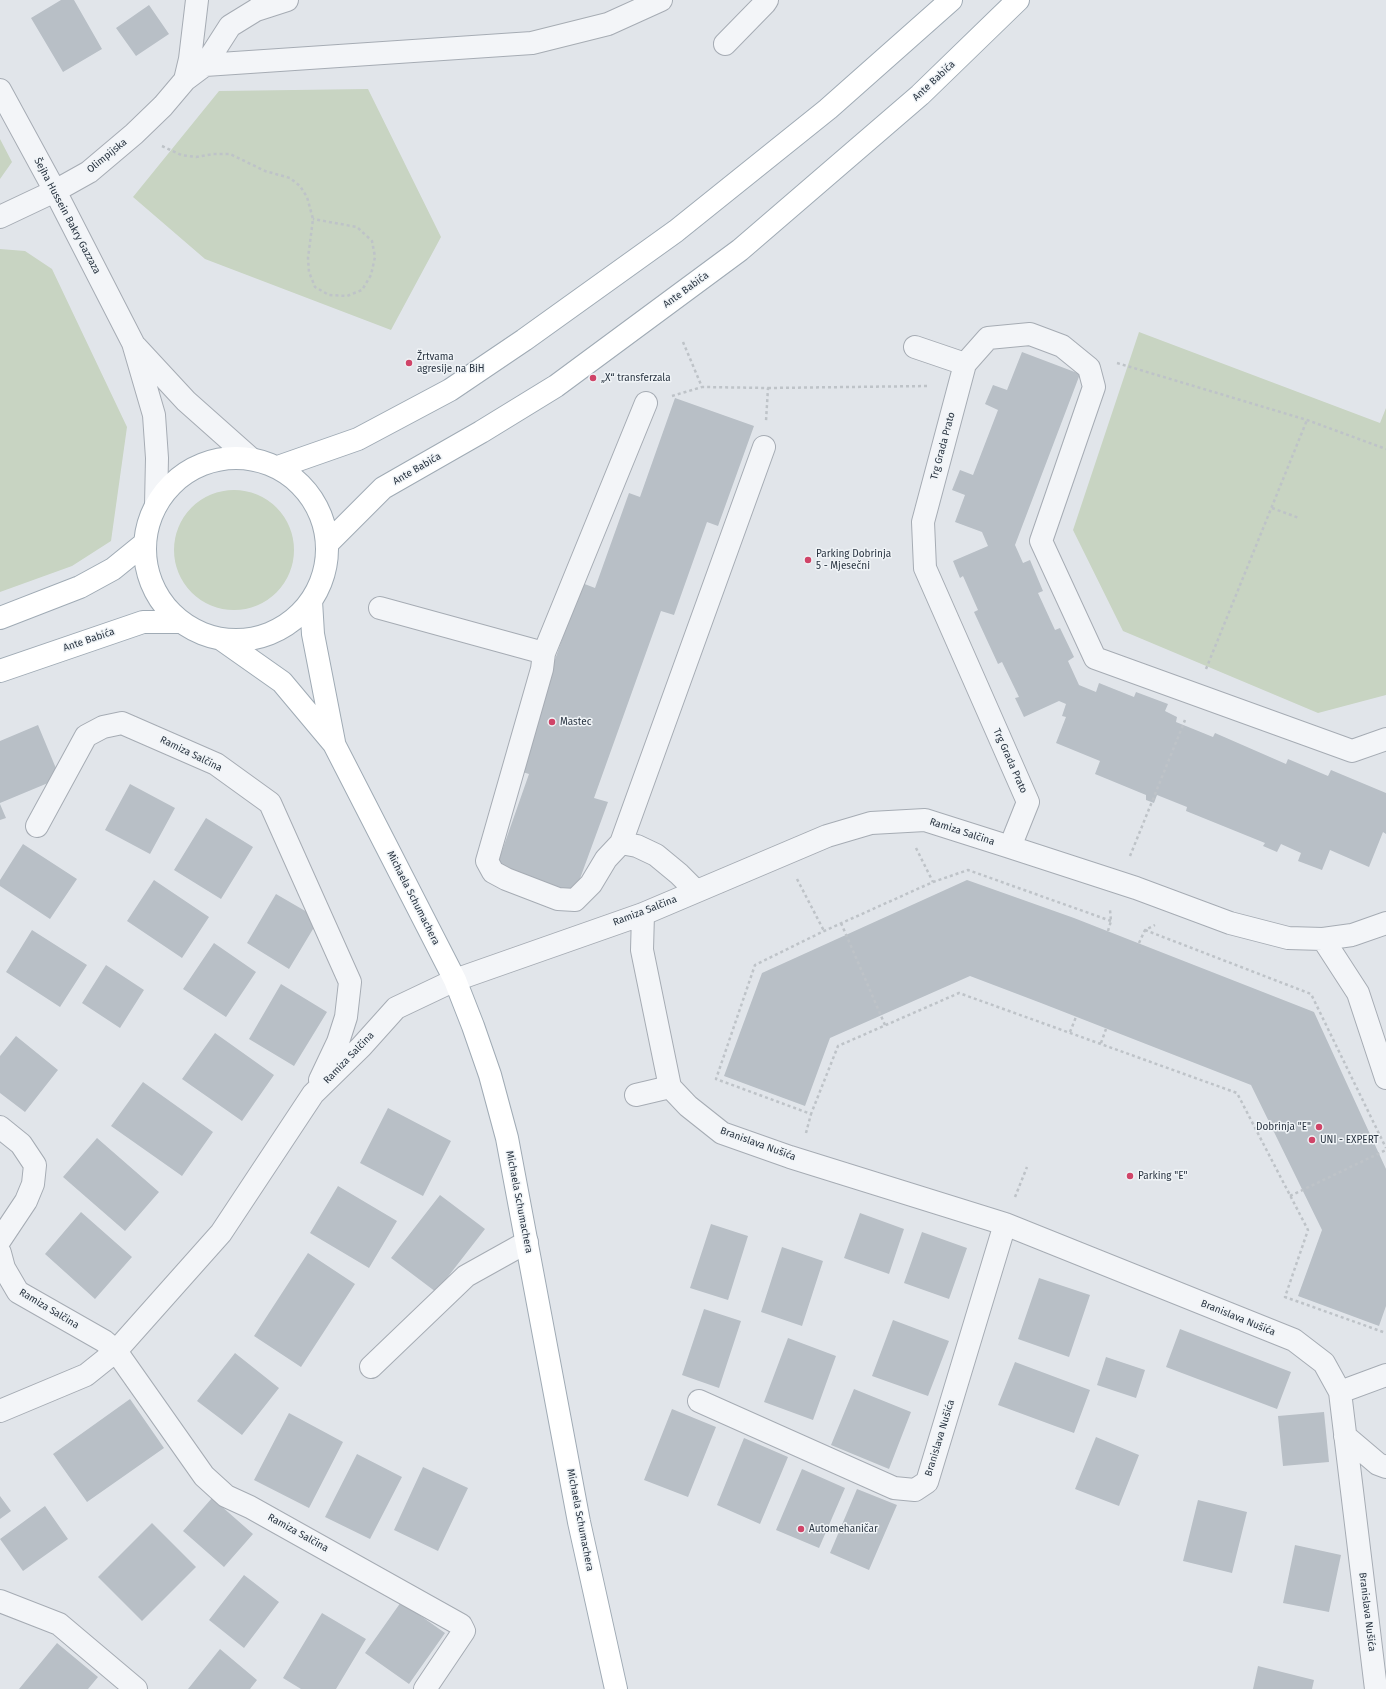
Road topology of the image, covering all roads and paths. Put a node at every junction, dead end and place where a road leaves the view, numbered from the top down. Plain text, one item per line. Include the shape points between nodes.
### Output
1 (197, 0) edge
2 (287, 0) edge
3 (661, 0) edge
4 (767, 0) edge
5 (951, 0) edge
6 (1018, 0) edge
7 (725, 44) dead end
8 (205, 65) junction
9 (185, 80) junction
10 (0, 90) edge
11 (134, 134) junction
12 (55, 191) junction
13 (0, 217) edge
14 (314, 218) junction
15 (683, 342) dead end
16 (133, 343) junction
17 (915, 347) dead end
18 (965, 364) junction
19 (1089, 368) junction
20 (929, 386) dead end
21 (768, 388) junction
22 (646, 403) dead end
23 (1307, 420) junction
24 (764, 447) joint
25 (1386, 450) edge
26 (248, 457) junction
27 (278, 467) junction
28 (156, 505) junction
29 (1272, 508) junction
30 (1299, 518) dead end
31 (145, 543) junction
32 (328, 543) junction
33 (311, 601) junction
34 (380, 608) dead end
35 (0, 618) edge
36 (181, 622) junction
37 (221, 639) junction
38 (544, 653) junction
39 (0, 671) edge
40 (1196, 695) junction
41 (1386, 739) edge
42 (334, 744) junction
43 (37, 826) dead end
44 (621, 842) junction
45 (914, 844) dead end
46 (1010, 847) junction
47 (1130, 857) dead end
48 (796, 877) dead end
49 (933, 882) junction
50 (696, 891) junction
51 (1110, 908) dead end
52 (643, 914) junction
53 (1111, 921) junction
54 (841, 923) junction
55 (1386, 923) edge
56 (1157, 924) dead end
57 (1145, 930) junction
58 (824, 931) junction
59 (1108, 931) dead end
60 (1323, 939) junction
61 (1139, 944) dead end
62 (455, 980) junction
63 (1076, 1017) dead end
64 (885, 1025) junction
65 (1106, 1029) dead end
66 (1070, 1032) junction
67 (1101, 1042) junction
68 (1386, 1078) edge
69 (670, 1087) junction
70 (313, 1094) junction
71 (636, 1095) dead end
72 (811, 1114) junction
73 (0, 1127) edge
74 (805, 1135) dead end
75 (1386, 1149) edge
76 (1027, 1167) dead end
77 (1290, 1196) junction
78 (1013, 1201) dead end
79 (1005, 1224) junction
80 (0, 1240) edge
81 (527, 1242) junction
82 (0, 1253) edge
83 (1386, 1333) edge
84 (116, 1351) junction
85 (372, 1367) dead end
86 (1386, 1375) edge
87 (1340, 1392) junction
88 (700, 1401) dead end
89 (0, 1411) edge
90 (1345, 1436) junction
91 (1386, 1468) edge
92 (0, 1601) edge
93 (1379, 1683) edge
94 (136, 1689) edge
95 (425, 1689) edge
96 (616, 1689) edge

1 - 9 street
2 - 8 street via 256,10 230,26
3 - 8 street via 608,24 532,43
4 - 7 street
5 - 27 main road via 828,109 682,226 524,340 450,390 358,438
6 - 32 main road, Ante Babića via 920,95 740,250 556,386 383,488
8 - 9 street
9 - 11 street, Olimpijska
10 - 12 street, Šejha Hussein Bakry Gazzaza
11 - 12 street, Olimpijska via 88,172
11 - 14 path via 181,155 230,154 265,171 290,178 300,186 307,197
12 - 13 street, Olimpijska
12 - 16 street, Šejha Hussein Bakry Gazzaza
14 - 14 path via 308,258 309,272 315,287 329,295 347,296 362,290 371,275 375,257 372,241 357,227
15 - 21 path via 702,387
16 - 26 street, Šejha Hussein Bakry Gazzaza via 186,401
16 - 28 street, Šejha Hussein Bakry Gazzaza via 154,415 158,458
17 - 18 street
18 - 19 street via 988,338 1030,334 1062,346
18 - 46 street, Trg Grada Prato via 923,522 925,568 1028,802
19 - 23 path via 1113,361
19 - 40 street via 1094,387 1041,541 1095,658
20 - 21 path
21 - 24 path
22 - 38 street
23 - 25 path
23 - 29 path
24 - 44 street
26 - 27 main road
26 - 28 main road via 221,458 195,467 172,483
27 - 32 main road via 308,492 320,512
28 - 31 main road via 148,524
29 - 30 path
29 - 40 path
31 - 35 main road via 114,569 80,587
31 - 36 main road via 148,573 160,600
32 - 33 main road via 325,574
33 - 37 main road via 294,620 272,634 247,640
33 - 42 main road via 313,634
34 - 38 street
36 - 37 main road via 200,633
36 - 39 main road, Ante Babića via 143,622
37 - 42 main road via 282,682
38 - 44 street via 542,669 487,860 493,872 506,879 558,899 575,900 591,884 606,859
40 - 41 street via 1352,751
40 - 47 path
42 - 62 main road, Michaela Schumachera
43 - 70 street, Ramiza Salčina via 86,736 103,727 122,723 216,764 270,803 350,982 346,1017 338,1042
44 - 50 street via 656,855
45 - 49 path
46 - 50 street, Ramiza Salčina via 926,820 871,823 827,836
46 - 60 street via 1136,888 1230,923 1288,938
48 - 58 path
49 - 53 path via 968,870
49 - 54 path
50 - 52 street, Ramiza Salčina
51 - 53 path
52 - 62 street, Ramiza Salčina
52 - 69 street via 642,950
53 - 59 path
54 - 58 path
54 - 64 path
55 - 60 street via 1352,935
56 - 57 path
57 - 61 path
57 - 75 path via 1311,994
58 - 72 path via 755,964 716,1079
60 - 68 street via 1358,993
62 - 70 street, Ramiza Salčina via 396,1008
62 - 81 main road, Michaela Schumachera via 490,1075 507,1138
63 - 66 path
64 - 66 path via 959,993
64 - 72 path via 838,1046
65 - 67 path
66 - 67 path
67 - 77 path via 1237,1092
69 - 71 street
69 - 79 street, Branislava Nušića via 688,1106 722,1133 790,1157
70 - 84 street, Ramiza Salčina via 221,1233
72 - 74 path
73 - 80 street via 21,1144 35,1165 33,1184 26,1201
75 - 77 path
76 - 78 path
77 - 83 path via 1308,1230 1285,1297
79 - 87 street, Branislava Nušića via 1294,1340 1324,1363
79 - 88 street, Branislava Nušića via 926,1482 915,1490 894,1488
81 - 85 street via 466,1276
81 - 96 main road, Michaela Schumachera via 579,1522
82 - 84 street, Ramiza Salčina via 4,1268 18,1292 104,1341
84 - 89 street, Ramiza Salčina via 86,1375
84 - 95 street, Ramiza Salčina via 204,1476 226,1496 461,1625 464,1631
86 - 87 street
87 - 90 street, Branislava Nušića
90 - 91 street
90 - 93 street, Branislava Nušića
92 - 94 street via 59,1624

